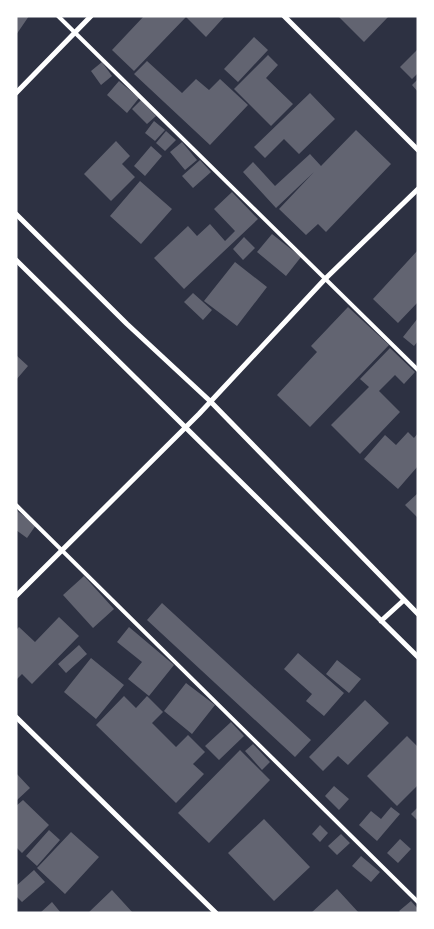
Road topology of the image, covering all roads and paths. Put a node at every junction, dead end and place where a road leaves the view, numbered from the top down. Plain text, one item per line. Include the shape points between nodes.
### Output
1 (58, 16) edge
2 (91, 16) edge
3 (284, 16) edge
4 (75, 32) junction
5 (16, 93) edge
6 (418, 150) edge
7 (418, 189) edge
8 (16, 214) edge
9 (16, 260) edge
10 (325, 278) junction
11 (418, 370) edge
12 (210, 401) junction
13 (186, 427) junction
14 (16, 505) edge
15 (63, 550) junction
16 (16, 596) edge
17 (404, 600) junction
18 (418, 614) edge
19 (381, 621) junction
20 (418, 657) edge
21 (16, 717) edge
22 (418, 902) edge
23 (216, 913) edge

1 - 4 lane
2 - 4 street
3 - 6 street
4 - 5 street
4 - 10 lane
7 - 10 street
8 - 12 street via 126,324
9 - 13 street
10 - 11 lane
10 - 12 street
12 - 13 street
12 - 17 street
13 - 15 street
13 - 19 street
14 - 15 lane
15 - 16 street
15 - 22 lane
17 - 18 street
17 - 19 street
19 - 20 street
21 - 23 street

